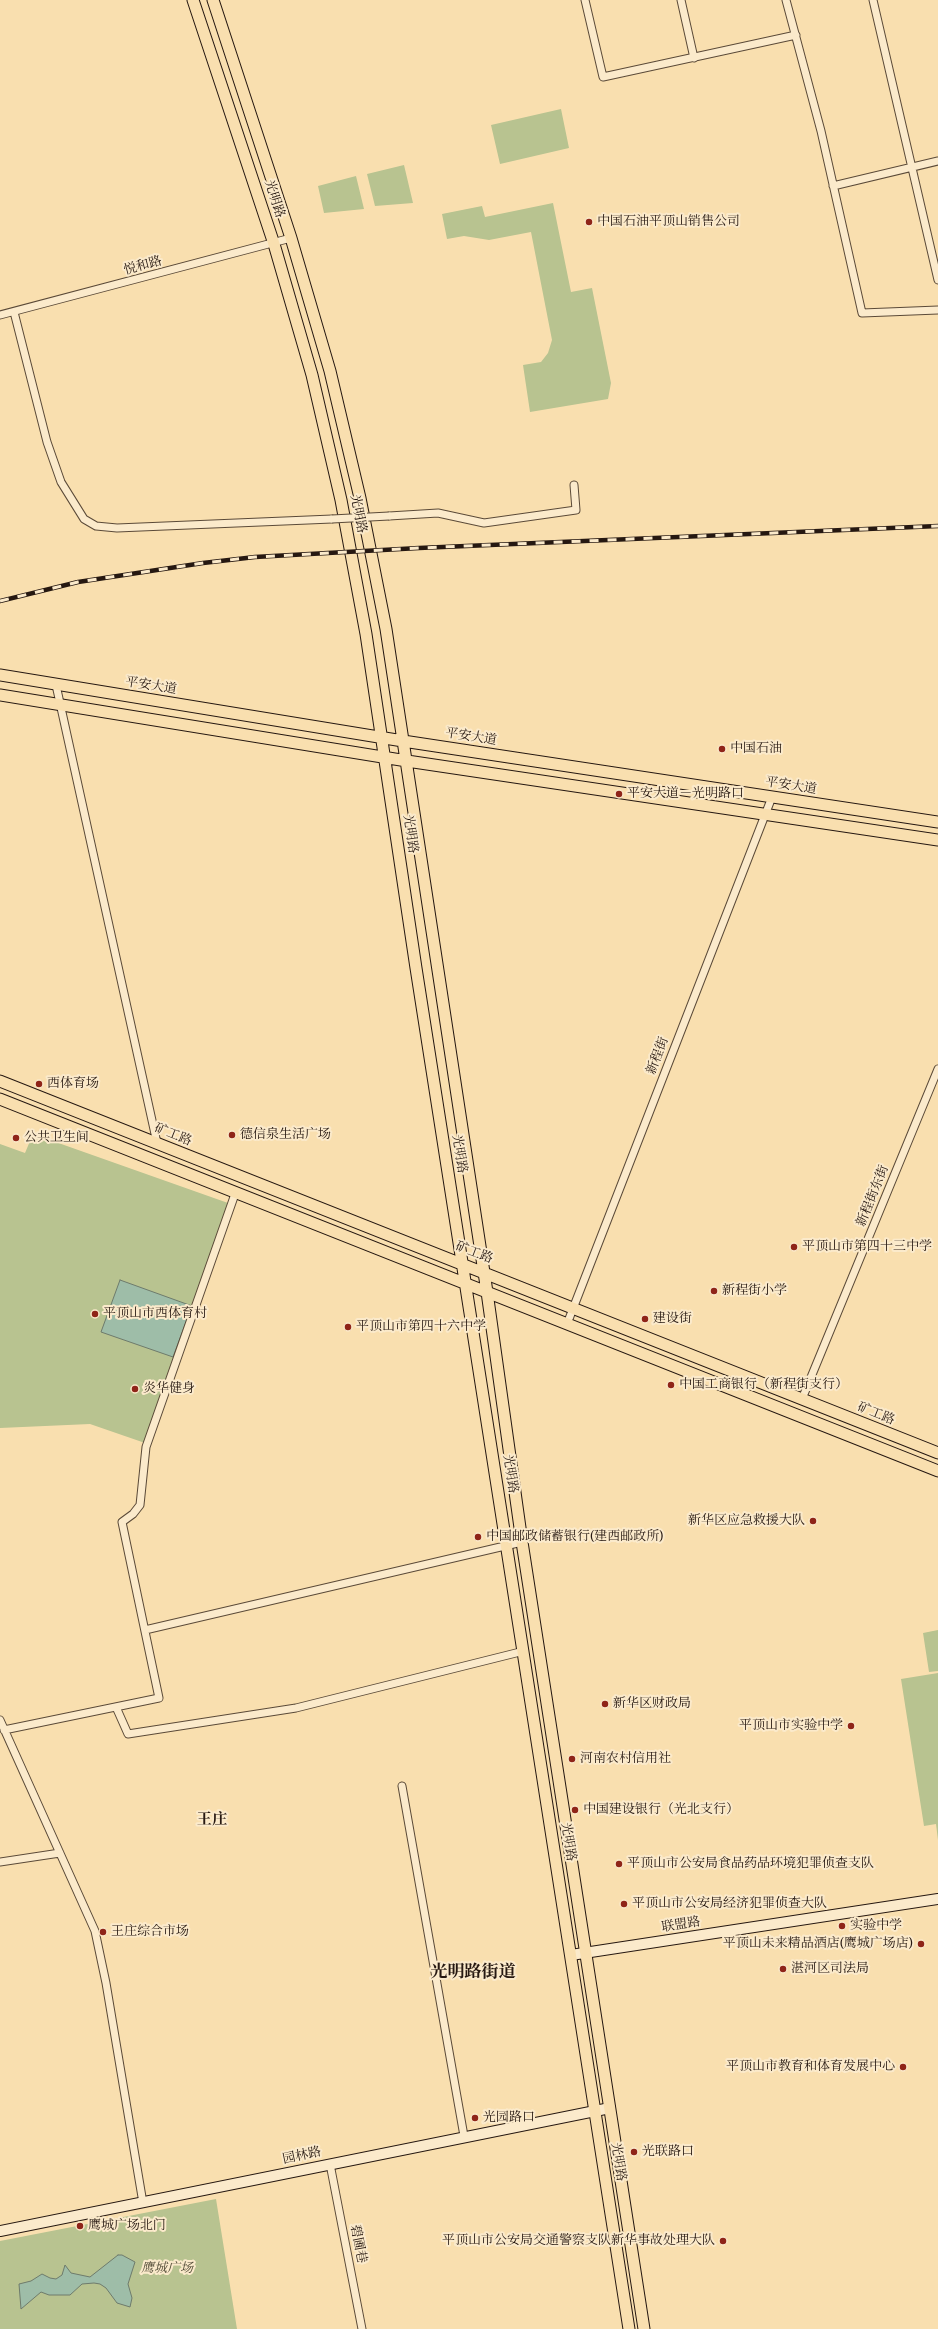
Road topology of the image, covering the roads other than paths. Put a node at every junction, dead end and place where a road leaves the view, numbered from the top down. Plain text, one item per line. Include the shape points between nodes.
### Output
1 (193, 0) edge
2 (213, 0) edge
3 (585, 0) edge
4 (682, 0) edge
5 (786, 0) edge
6 (873, 0) edge
7 (796, 36) junction
8 (694, 58) junction
9 (938, 161) edge
10 (912, 167) junction
11 (833, 186) junction
12 (291, 238) junction
13 (274, 244) junction
14 (938, 280) edge
15 (938, 310) edge
16 (14, 312) junction
17 (0, 315) edge
18 (574, 485) dead end
19 (0, 675) edge
20 (56, 685) junction
21 (0, 695) edge
22 (60, 703) junction
23 (382, 738) junction
24 (403, 741) junction
25 (385, 757) junction
26 (407, 761) junction
27 (772, 797) junction
28 (765, 814) junction
29 (938, 822) edge
30 (938, 840) edge
31 (938, 1069) edge
32 (0, 1081) edge
33 (0, 1099) edge
34 (157, 1143) junction
35 (235, 1194) junction
36 (463, 1264) junction
37 (484, 1272) junction
38 (466, 1284) junction
39 (487, 1292) junction
40 (573, 1308) junction
41 (567, 1324) junction
42 (802, 1399) junction
43 (938, 1453) edge
44 (938, 1471) edge
45 (522, 1542) junction
46 (507, 1546) junction
47 (145, 1630) junction
48 (524, 1651) junction
49 (116, 1706) junction
50 (0, 1720) edge
51 (4, 1730) junction
52 (402, 1786) dead end
53 (60, 1853) junction
54 (0, 1862) edge
55 (938, 1899) edge
56 (586, 1953) junction
57 (571, 1955) junction
58 (610, 2108) junction
59 (596, 2110) junction
60 (464, 2136) junction
61 (330, 2164) junction
62 (143, 2203) junction
63 (0, 2231) edge
64 (362, 2329) edge
65 (629, 2329) edge
66 (644, 2329) edge

1 - 13 main road, 光明路
2 - 12 main road, 光明路
3 - 8 street via 603,77
4 - 8 street
5 - 7 street
6 - 10 street
7 - 8 street
7 - 11 street
9 - 10 street
10 - 11 street
10 - 14 street
11 - 15 street via 862,313
12 - 13 street, 悦和路
12 - 24 main road, 光明路 via 330,372 360,498 386,629
13 - 16 street, 悦和路
13 - 23 main road, 光明路 via 312,376 341,500
16 - 17 street, 悦和路
16 - 18 street, bridge via 47,442 61,482 84,519 96,526 117,528 438,513 484,523 576,510
19 - 20 main road, 平安大道
20 - 22 street
20 - 23 main road, 平安大道
21 - 22 main road
22 - 25 main road
22 - 34 street
23 - 24 main road, 平安大道
23 - 25 main road, 光明路
24 - 26 main road, 光明路
24 - 27 main road, 平安大道
25 - 26 main road
25 - 36 main road, 光明路
26 - 28 main road
26 - 37 main road, 光明路
27 - 28 street, 新程街
27 - 29 main road, 平安大道
28 - 30 main road
28 - 40 street, 新程街
31 - 42 street, 新程街东街
32 - 34 main road, 矿工路
33 - 35 main road
34 - 36 main road, 矿工路
35 - 38 main road
35 - 47 street via 146,1447 140,1505 122,1522
36 - 37 main road, 矿工路
36 - 38 main road, 光明路
37 - 39 main road, 光明路
37 - 40 main road, 矿工路
38 - 39 main road
38 - 46 main road, 光明路
39 - 41 main road
39 - 45 main road, 光明路
40 - 41 street, 新程街
40 - 42 main road, 矿工路
41 - 44 main road
42 - 43 main road, 矿工路
45 - 46 street
45 - 56 main road, 光明路
46 - 47 street
46 - 48 main road, 光明路
47 - 49 street via 159,1698
48 - 49 street via 296,1708 128,1734
48 - 57 main road, 光明路
49 - 51 street
50 - 51 street
51 - 53 street
52 - 60 street
53 - 54 street
53 - 62 street via 99,1945
55 - 56 street, 联盟路
56 - 57 street, 联盟路
56 - 58 main road, 光明路
57 - 59 main road, 光明路
58 - 59 street, 园林路
58 - 66 main road, 光明路
59 - 60 street, 园林路
59 - 65 main road, 光明路
60 - 61 street, 园林路
61 - 62 street, 园林路
61 - 64 street, 碧圃巷
62 - 63 street, 园林路

